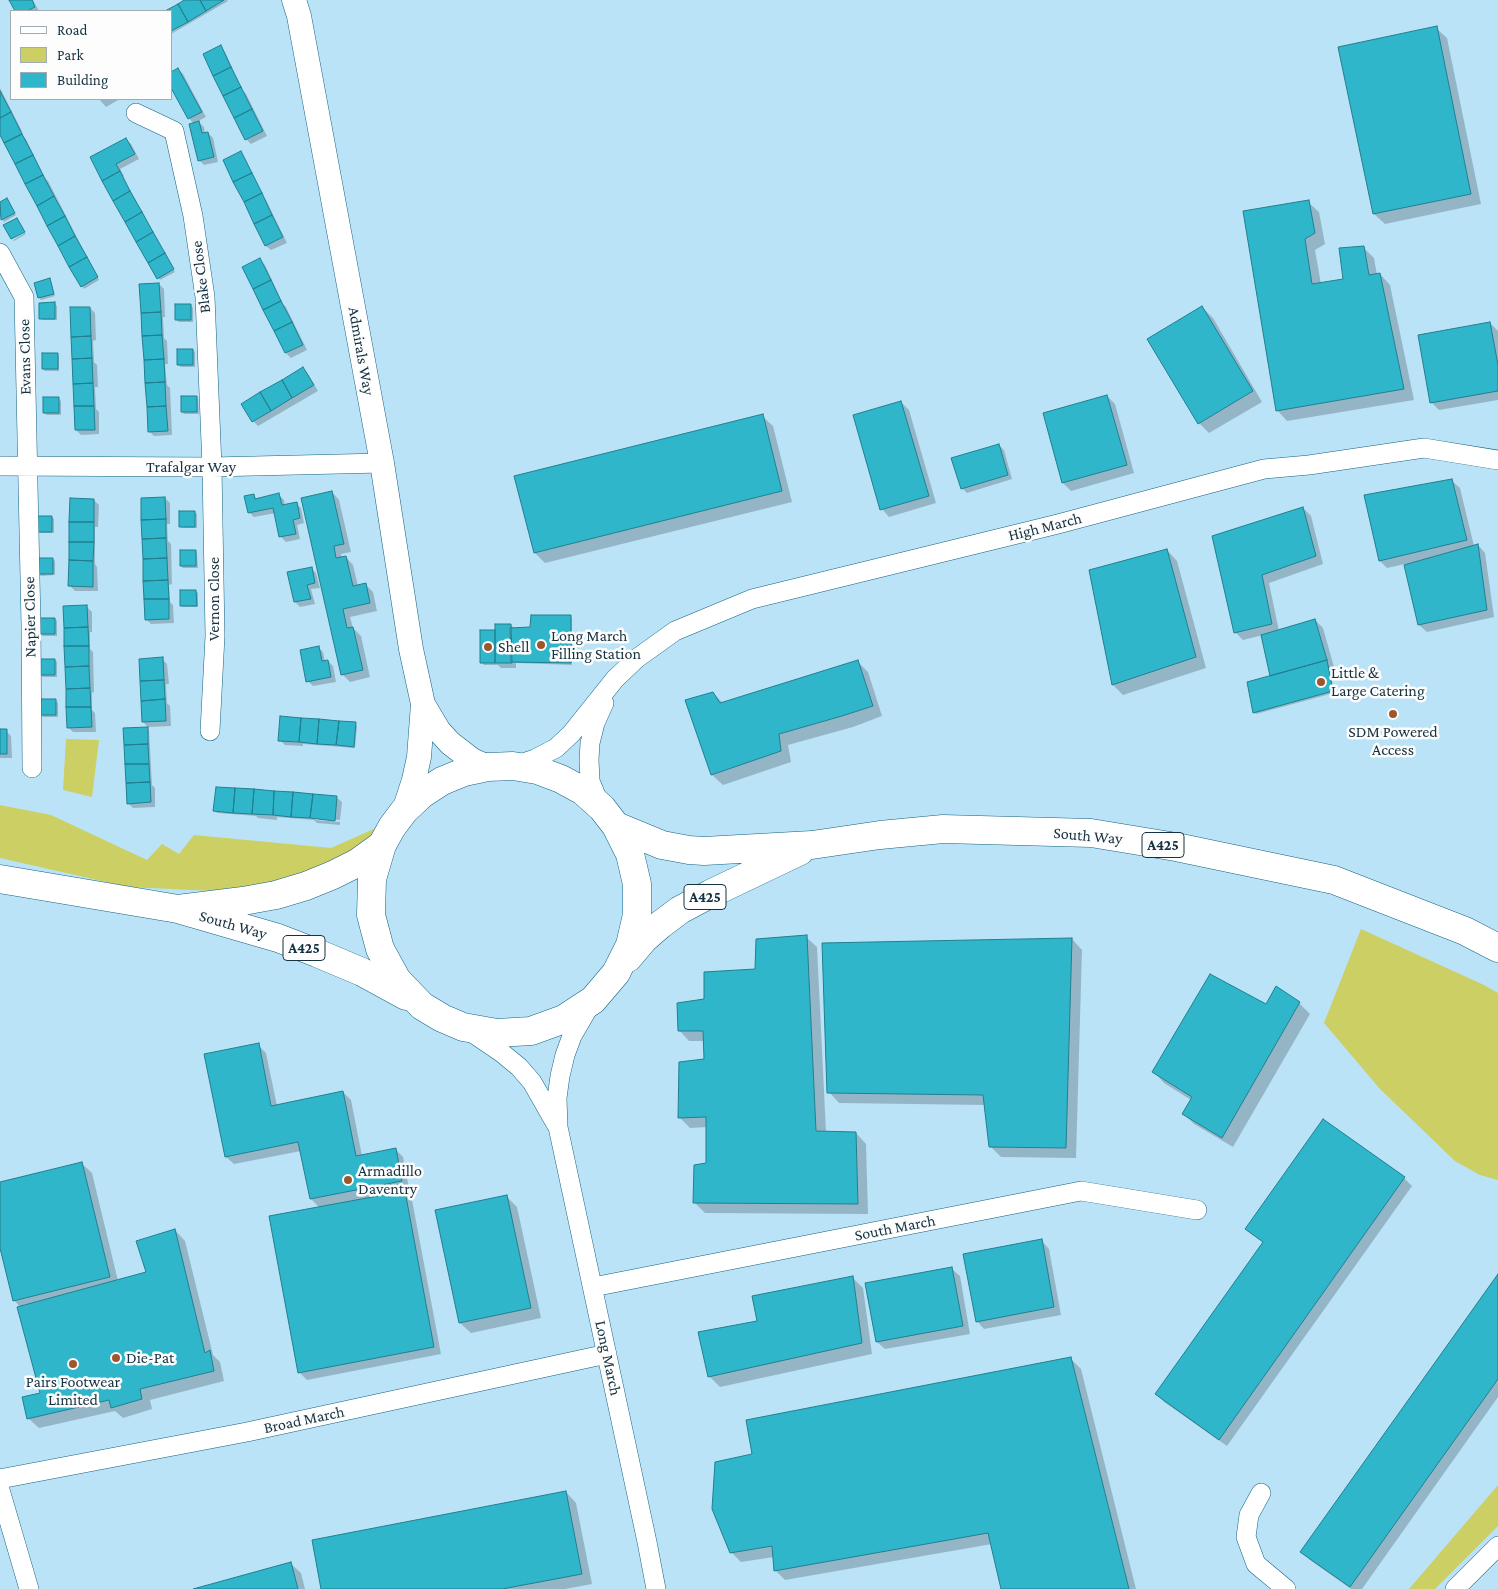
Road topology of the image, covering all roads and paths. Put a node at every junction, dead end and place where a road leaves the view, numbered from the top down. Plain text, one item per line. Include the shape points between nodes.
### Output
1 (299, 5) edge
2 (136, 113) dead end
3 (0, 253) edge
4 (1498, 460) edge
5 (382, 463) junction
6 (0, 466) edge
7 (28, 466) junction
8 (212, 467) junction
9 (615, 679) junction
10 (423, 704) junction
11 (210, 731) dead end
12 (500, 767) junction
13 (32, 768) dead end
14 (404, 811) junction
15 (609, 817) junction
16 (382, 845) junction
17 (812, 845) junction
18 (0, 879) edge
19 (178, 909) junction
20 (1498, 948) edge
21 (616, 973) junction
22 (592, 1000) junction
23 (422, 1006) junction
24 (463, 1027) junction
25 (558, 1127) junction
26 (1197, 1210) dead end
27 (593, 1288) junction
28 (607, 1354) junction
29 (0, 1479) edge
30 (0, 1490) edge
31 (1261, 1493) dead end
32 (1498, 1546) edge
33 (29, 1589) edge
34 (656, 1589) edge
35 (1286, 1589) edge
36 (1455, 1589) edge

1 - 5 street, Admirals Way
2 - 8 street, Blake Close via 174,131 193,216 205,297
3 - 7 street, Evans Close via 24,297
4 - 9 street, High March via 1424,448 1264,469 1058,524 752,599 675,632 636,659
5 - 8 street, Trafalgar Way
5 - 10 street, Admirals Way via 411,649
6 - 7 street, Trafalgar Way
7 - 8 street, Trafalgar Way
7 - 13 street, Napier Close
8 - 11 street, Vernon Close via 215,636
9 - 12 street, High March via 556,748 535,759
9 - 15 street, High March via 595,723 589,760 590,781
10 - 12 street, Admirals Way via 450,743 472,760
10 - 14 street, Admirals Way via 419,757
12 - 14 main road via 464,772 442,781
12 - 15 main road via 537,770 561,779 583,792
14 - 16 main road
15 - 17 main road, South Way / A425 via 662,845 689,850
15 - 21 main road via 630,854 637,884 637,915 630,945
16 - 19 main road, South Way / A425 via 349,867 306,886 243,901
16 - 23 main road via 372,879 371,915 380,949 397,980
17 - 20 main road, South Way / A425 via 943,829 1091,833 1334,880 1465,931
17 - 21 main road, South Way / A425 via 680,910 644,939
18 - 19 main road, South Way / A425
19 - 23 main road, South Way / A425 via 278,938 317,953 362,972
21 - 22 main road
22 - 24 main road via 564,1019 531,1031 497,1033
22 - 25 street, Long March via 565,1056 557,1098
23 - 24 main road
24 - 25 street, Long March via 518,1067 532,1082
25 - 27 street, Long March
26 - 27 street, South March via 1081,1191
27 - 28 street, Long March
28 - 29 street, Broad March via 247,1432
28 - 34 street, Long March
30 - 33 street
31 - 35 street via 1249,1515 1246,1537 1256,1564
32 - 36 street

